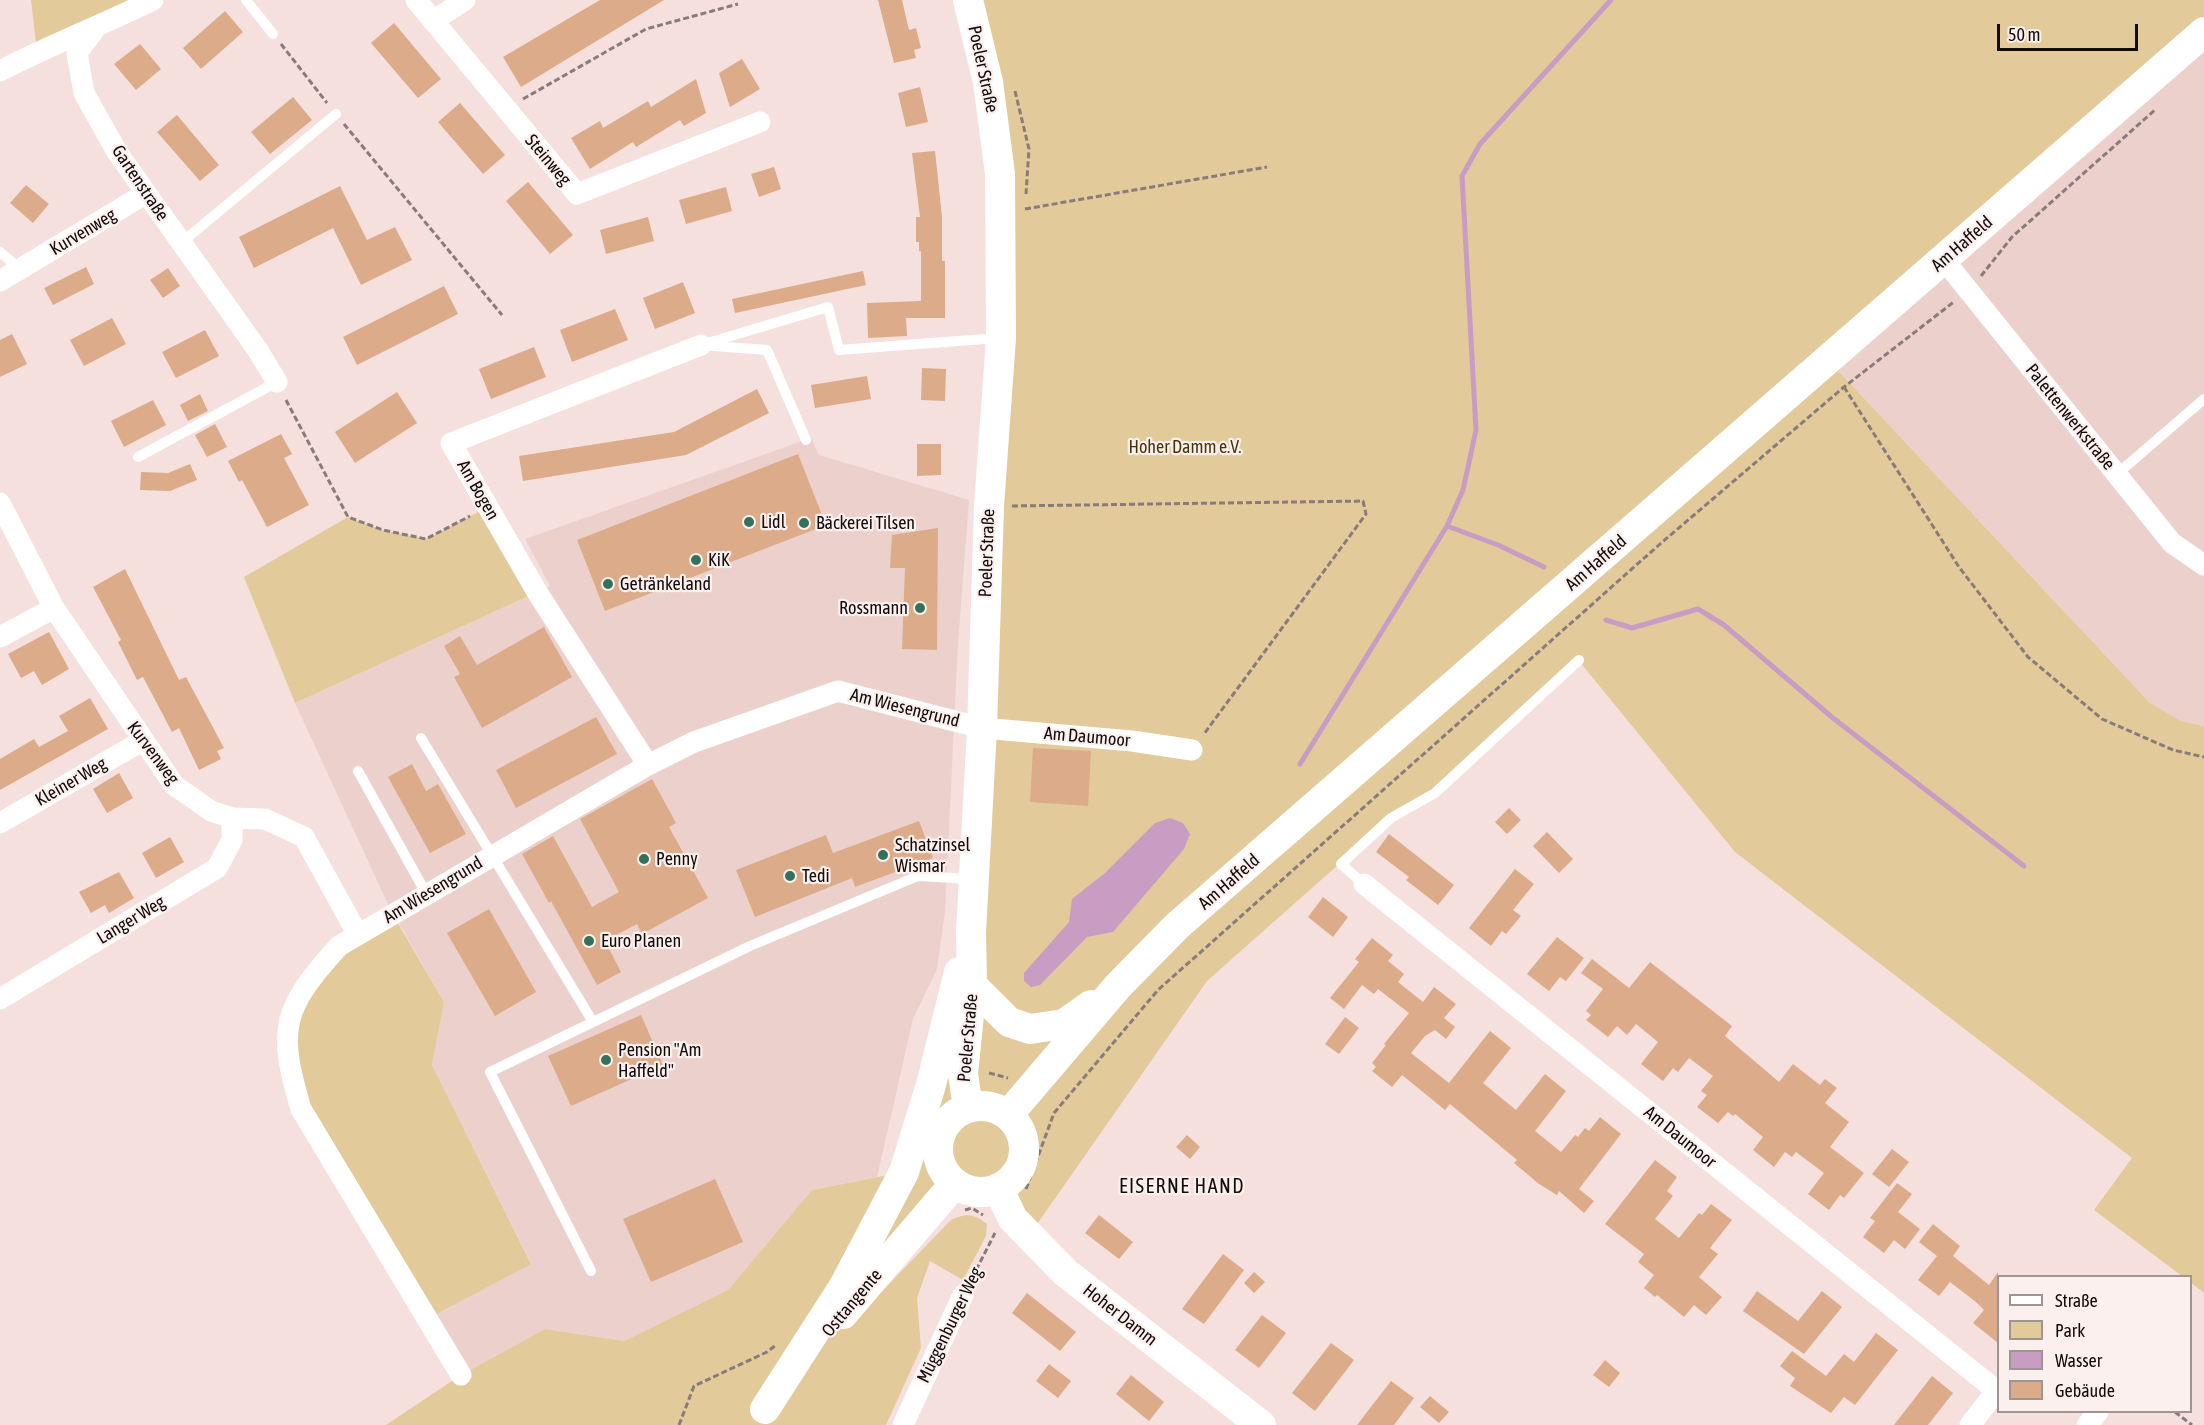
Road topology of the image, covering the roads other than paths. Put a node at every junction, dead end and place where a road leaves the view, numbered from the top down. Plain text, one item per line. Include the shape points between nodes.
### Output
1 (153, 0) edge
2 (246, 0) edge
3 (416, 0) edge
4 (465, 0) edge
5 (968, 0) edge
6 (433, 21) junction
7 (95, 29) junction
8 (2204, 32) edge
9 (273, 34) road end
10 (0, 71) edge
11 (336, 114) road end
12 (760, 122) dead end
13 (145, 194) junction
14 (181, 243) junction
15 (0, 252) edge
16 (1944, 260) junction
17 (20, 269) junction
18 (0, 282) edge
19 (1002, 338) junction
20 (701, 345) junction
21 (277, 382) joint
22 (2204, 399) edge
23 (806, 440) dead end
24 (138, 457) dead end
25 (2116, 475) junction
26 (0, 503) edge
27 (2204, 566) edge
28 (54, 608) junction
29 (0, 637) edge
30 (1579, 660) dead end
31 (982, 728) junction
32 (421, 738) dead end
33 (142, 741) junction
34 (1192, 750) road end
35 (648, 765) junction
36 (358, 771) dead end
37 (232, 818) junction
38 (0, 823) edge
39 (491, 855) junction
40 (974, 879) junction
41 (1364, 884) joint
42 (427, 894) junction
43 (971, 932) junction
44 (358, 935) junction
45 (972, 985) junction
46 (1118, 986) junction
47 (0, 999) edge
48 (592, 1022) junction
49 (968, 1108) junction
50 (1008, 1115) junction
51 (955, 1183) junction
52 (1011, 1191) junction
53 (591, 1271) dead end
54 (963, 1295) road end
55 (461, 1375) dead end
56 (1997, 1389) edge
57 (1997, 1391) edge
58 (2097, 1413) edge
59 (758, 1417) edge
60 (903, 1425) edge
61 (1261, 1425) edge
62 (1970, 1425) edge
63 (2087, 1425) edge

1 - 7 street, Gartenstraße
2 - 9 lane
3 - 6 street, Steinweg
4 - 6 street
5 - 19 main road, Poeler Straße via 988,82 1000,174
6 - 12 street, Steinweg via 577,195
7 - 10 street via 37,51
7 - 13 street, Gartenstraße via 77,53 84,93
8 - 16 main road, Am Haffeld
11 - 14 lane
13 - 14 street, Gartenstraße
13 - 17 street, Kurvenweg
14 - 21 street, Gartenstraße
15 - 17 lane
16 - 25 street, Palettenwerkstraße
16 - 46 main road, Am Haffeld via 1177,926
17 - 18 street, Kurvenweg
19 - 20 lane via 839,350 828,307
19 - 31 main road, Poeler Straße via 989,506
20 - 23 lane via 767,350
20 - 35 street, Am Bogen via 451,443 537,592
21 - 24 lane
22 - 25 lane
25 - 27 street, Palettenwerkstraße via 2172,543
26 - 28 street, Kurvenweg
28 - 29 street
28 - 33 street, Kurvenweg
30 - 41 lane via 1435,793 1391,818 1341,864
31 - 34 street, Am Daumoor
31 - 35 street, Am Wiesengrund via 838,691 694,742
31 - 40 main road, Poeler Straße
32 - 39 lane
33 - 37 street, Kurvenweg via 174,785 211,811
33 - 38 street, Kleiner Weg
35 - 39 street, Am Wiesengrund
36 - 42 lane
37 - 44 street, Kurvenweg via 265,819 304,837
37 - 47 street, Langer Weg via 232,840 217,867
39 - 42 street, Am Wiesengrund
39 - 48 lane
40 - 43 main road, Poeler Straße
40 - 48 lane via 918,876 750,946
41 - 56 street, Am Daumoor
42 - 44 street, Am Wiesengrund
43 - 45 main road, Poeler Straße
43 - 59 main road via 904,1172 844,1286
44 - 55 street, Am Wiesengrund via 339,946 310,978 288,1018 287,1062 301,1109
45 - 46 main road via 1009,1022 1030,1029 1064,1024
45 - 49 main road, Poeler Straße via 963,1074
46 - 50 main road, Am Haffeld
48 - 53 lane via 490,1072
49 - 50 main road via 985,1106
49 - 51 main road via 947,1123 939,1142 941,1163
50 - 52 main road via 1020,1128 1024,1142 1024,1156 1010,1181
51 - 52 main road via 971,1191
51 - 59 main road, Osttangente
52 - 61 main road, Hoher Damm via 1013,1219 1066,1274
54 - 60 street, Müggenburger Weg
57 - 62 street
58 - 63 street

